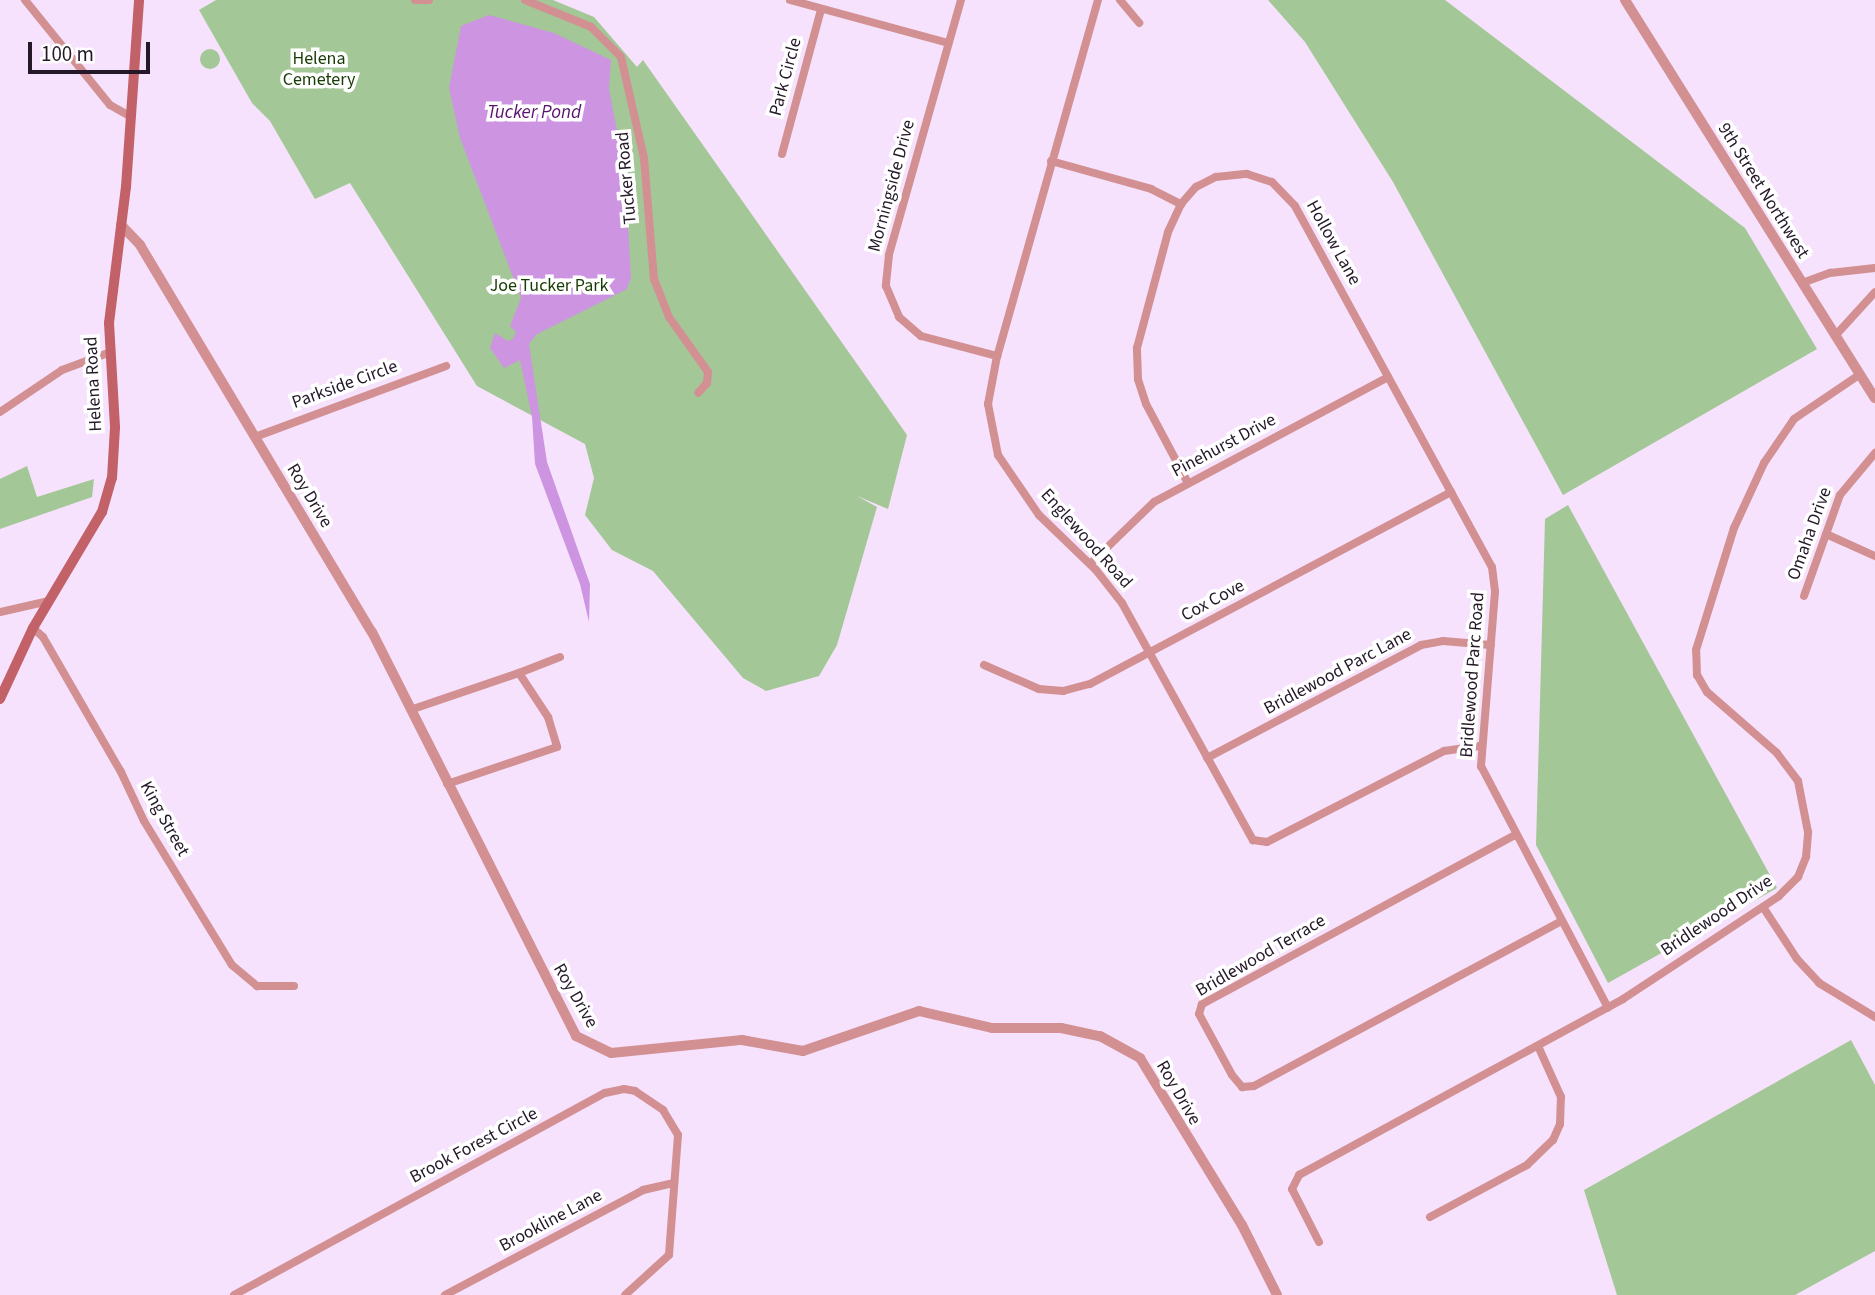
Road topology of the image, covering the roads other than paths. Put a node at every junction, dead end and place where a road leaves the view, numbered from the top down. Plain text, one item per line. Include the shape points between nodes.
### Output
1 (24, 0) edge
2 (139, 0) edge
3 (415, 0) edge
4 (429, 0) edge
5 (525, 0) edge
6 (790, 0) edge
7 (961, 0) edge
8 (1098, 0) edge
9 (1120, 0) edge
10 (1625, 0) edge
11 (821, 9) junction
12 (1139, 23) dead end
13 (948, 43) junction
14 (130, 116) junction
15 (782, 154) dead end
16 (1051, 160) junction
17 (1181, 204) junction
18 (121, 225) junction
19 (1875, 268) edge
20 (1802, 283) junction
21 (1875, 292) edge
22 (1835, 336) junction
23 (108, 353) junction
24 (997, 356) junction
25 (446, 366) dead end
26 (1859, 375) junction
27 (1388, 377) junction
28 (698, 393) dead end
29 (1875, 398) edge
30 (0, 412) edge
31 (256, 437) junction
32 (1875, 453) edge
33 (1188, 483) junction
34 (1451, 492) junction
35 (1826, 534) junction
36 (1875, 556) edge
37 (1090, 564) junction
38 (1804, 596) dead end
39 (49, 601) junction
40 (0, 612) edge
41 (33, 628) junction
42 (1491, 645) junction
43 (1150, 652) junction
44 (560, 657) dead end
45 (984, 665) dead end
46 (519, 673) junction
47 (0, 699) edge
48 (413, 709) junction
49 (1480, 746) junction
50 (1207, 758) junction
51 (447, 784) junction
52 (1515, 835) junction
53 (1763, 907) junction
54 (1562, 921) junction
55 (294, 986) dead end
56 (1608, 1008) junction
57 (1875, 1017) edge
58 (1538, 1046) junction
59 (674, 1183) junction
60 (1430, 1217) dead end
61 (1319, 1242) dead end
62 (234, 1295) edge
63 (445, 1295) edge
64 (625, 1295) edge
65 (1277, 1295) edge

1 - 14 street via 110,105
2 - 14 main road, Helena Road
3 - 4 street
5 - 28 street, Tucker Road via 591,27 621,57 644,158 654,279 669,317 708,372 707,383
6 - 11 street
7 - 13 street, Morningside Drive
8 - 16 street, Englewood Road
9 - 12 street
10 - 20 street, 9th Street Northwest
11 - 13 street
11 - 15 street, Park Circle
13 - 24 street, Morningside Drive via 889,255 886,286 894,309 914,331
14 - 18 main road, Helena Road
16 - 17 street via 1151,189
16 - 24 street, Englewood Road
17 - 27 street, Hollow Lane via 1196,187 1232,173 1258,176 1280,188 1295,206
17 - 33 street via 1157,270 1137,358 1146,404
18 - 23 main road, Helena Road
18 - 31 street, Roy Drive via 140,245
19 - 20 street via 1830,273
20 - 22 street, 9th Street Northwest
21 - 22 street
22 - 26 street, 9th Street Northwest
23 - 30 street via 62,370
23 - 39 main road, Helena Road via 115,427 113,478 102,512
24 - 37 street, Englewood Road via 988,404 998,455 1049,527
25 - 31 street, Parkside Circle
26 - 29 street, 9th Street Northwest
26 - 53 street, Bridlewood Drive via 1794,419 1764,463 1734,528 1697,641 1695,668 1702,686 1777,753 1803,795 1808,832 1803,868
27 - 33 street, Pinehurst Drive
27 - 34 street, Hollow Lane
31 - 48 street, Roy Drive
32 - 35 street, Omaha Drive via 1845,486
33 - 37 street, Pinehurst Drive via 1141,512
34 - 42 street, Bridlewood Parc Road via 1494,573
34 - 43 street, Cox Cove
35 - 36 street
35 - 38 street, Omaha Drive
37 - 43 street, Englewood Road via 1122,603
39 - 40 street
39 - 41 main road, Helena Road
41 - 47 main road, Helena Road
41 - 55 street, King Street via 43,637 150,831 232,965 257,986
42 - 49 street, Bridlewood Parc Road
42 - 50 street, Bridlewood Parc Lane via 1443,641 1421,645
43 - 45 street, Cox Cove via 1090,684 1063,691 1027,686
43 - 50 street, Englewood Road
44 - 46 street
46 - 48 street
46 - 51 street via 541,705 557,747
48 - 51 street, Roy Drive
49 - 50 street, Englewood Road via 1435,754 1262,843 1248,835
49 - 52 street, Bridlewood Parc Road via 1483,772
51 - 65 street, Roy Drive via 565,1017 583,1042 611,1053 742,1040 803,1051 919,1011 992,1028 1061,1028 1100,1036 1140,1058 1242,1225
52 - 54 street, Bridlewood Parc Road
52 - 54 street, Bridlewood Terrace via 1202,1004 1199,1014 1232,1075 1242,1087 1254,1086
53 - 56 street, Bridlewood Drive
53 - 57 street via 1819,983
54 - 56 street, Bridlewood Parc Road
56 - 58 street, Bridlewood Drive
58 - 60 street via 1560,1095 1559,1129 1536,1159
58 - 61 street, Bridlewood Drive via 1299,1175 1292,1189
59 - 62 street, Brook Forest Circle via 678,1135 674,1122 635,1091 613,1090
59 - 63 street, Brookline Lane via 643,1190
59 - 64 street via 669,1255

